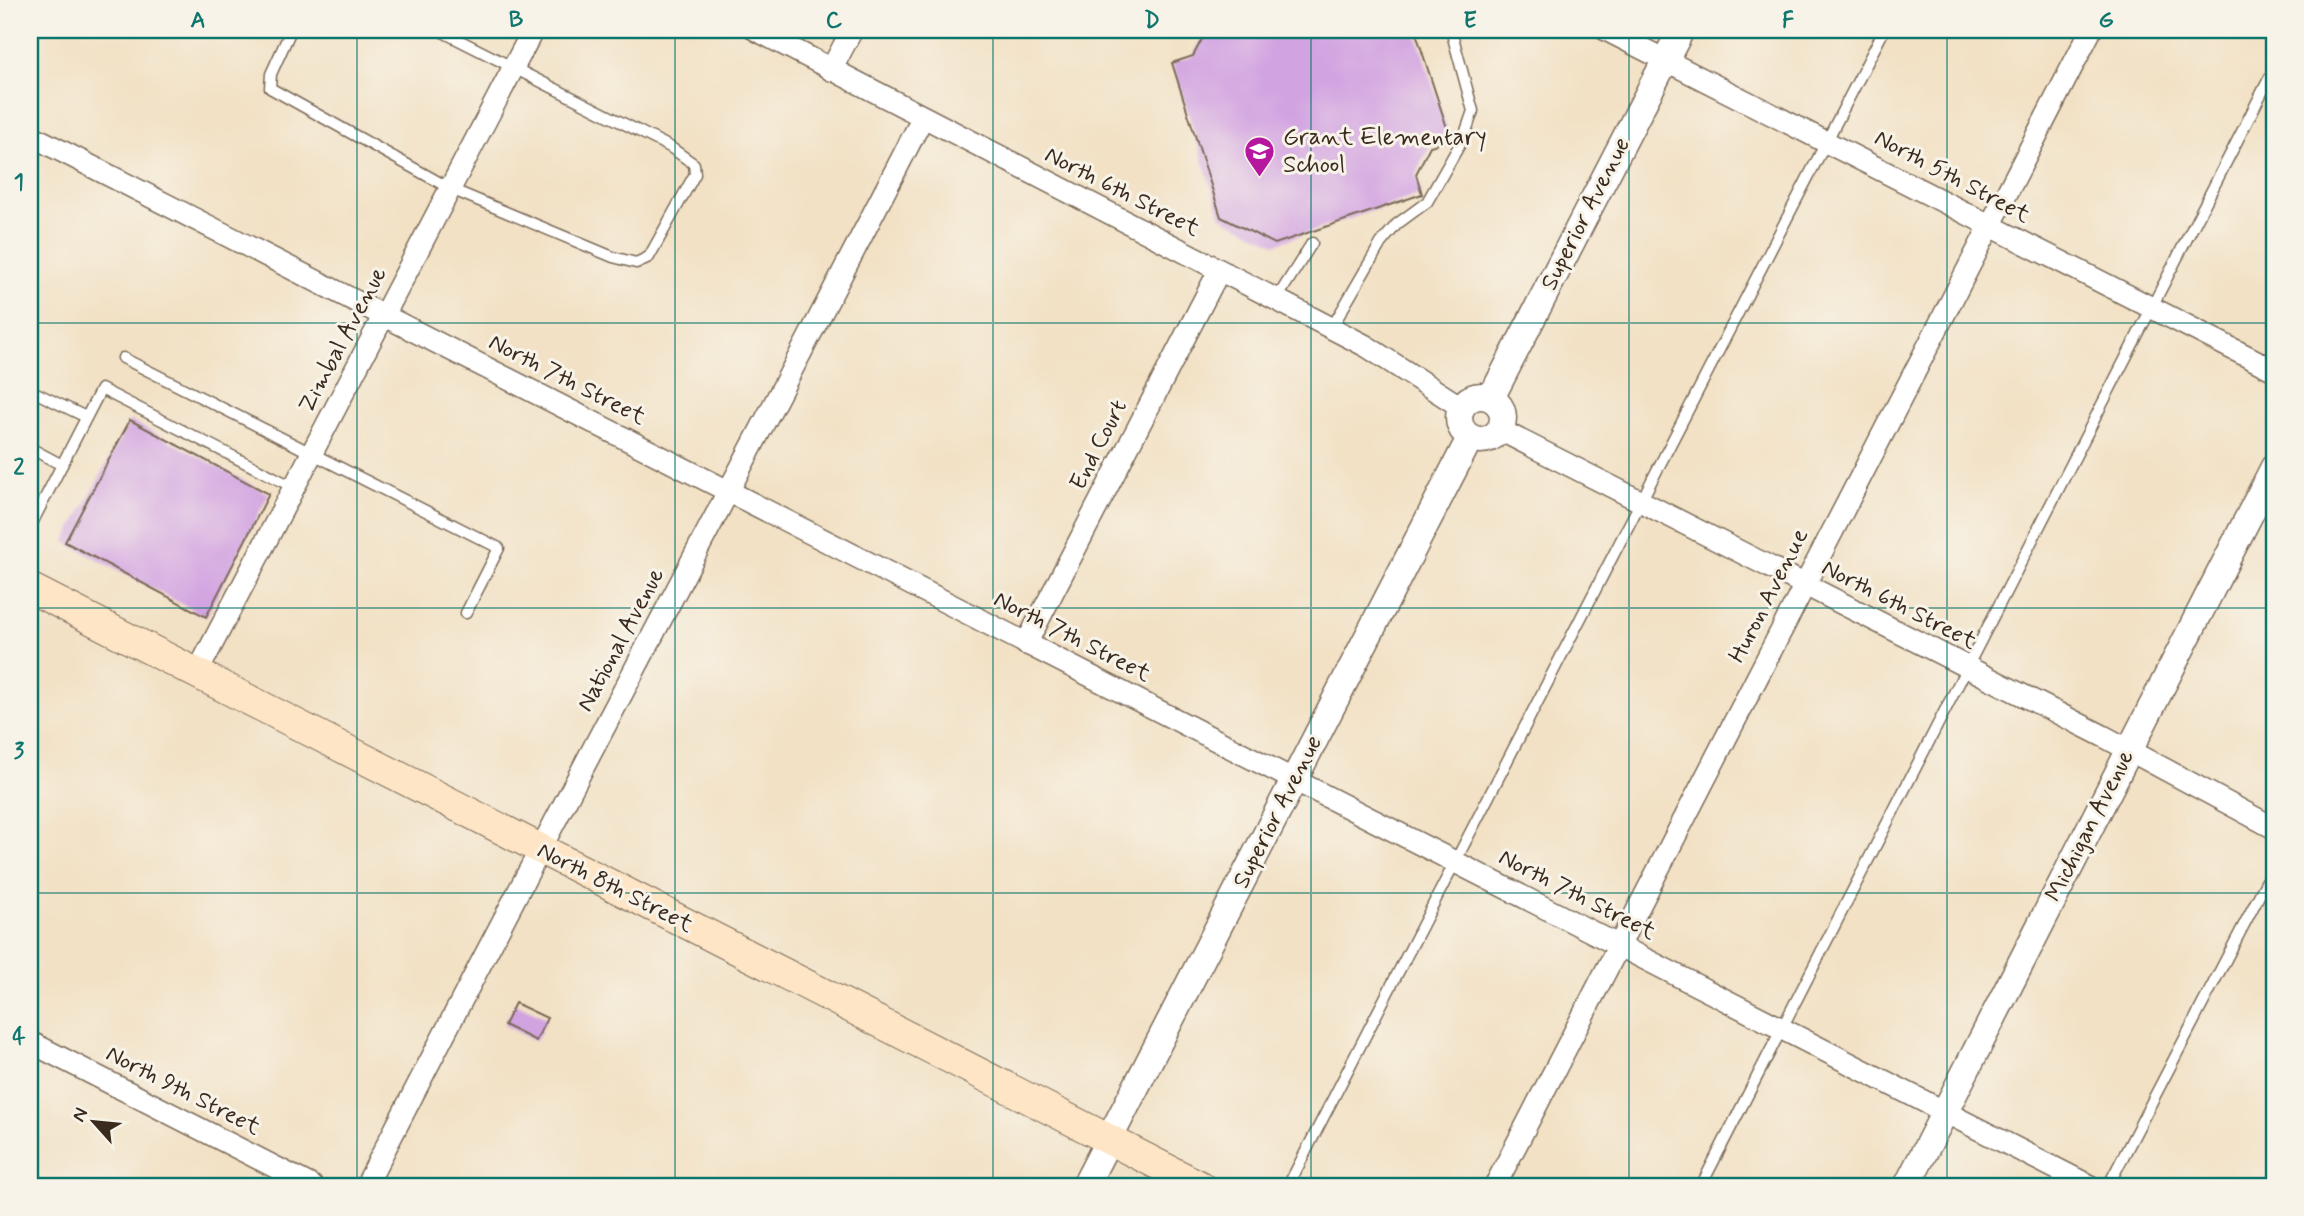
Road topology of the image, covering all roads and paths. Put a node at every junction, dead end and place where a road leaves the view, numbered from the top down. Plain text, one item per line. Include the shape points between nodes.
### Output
1 (291, 30) edge
2 (439, 30) edge
3 (533, 30) edge
4 (756, 30) edge
5 (852, 30) edge
6 (1451, 30) edge
7 (1606, 30) edge
8 (1681, 30) edge
9 (1884, 30) edge
10 (2091, 30) edge
11 (1665, 59) junction
12 (514, 68) junction
13 (2274, 69) edge
14 (831, 70) junction
15 (922, 119) junction
16 (30, 135) edge
17 (1826, 141) junction
18 (451, 189) junction
19 (1990, 226) junction
20 (1312, 243) dead end
21 (1219, 271) junction
22 (1276, 300) junction
23 (2152, 309) junction
24 (386, 316) junction
25 (1331, 329) junction
26 (123, 358) dead end
27 (2274, 370) edge
28 (30, 390) edge
29 (1491, 398) junction
30 (1461, 407) junction
31 (86, 417) junction
32 (1500, 430) junction
33 (1471, 438) junction
34 (30, 448) edge
35 (313, 454) junction
36 (62, 465) junction
37 (2274, 467) edge
38 (295, 488) junction
39 (730, 493) junction
40 (1639, 502) junction
41 (31, 522) edge
42 (1803, 586) junction
43 (30, 588) edge
44 (466, 613) dead end
45 (1026, 644) junction
46 (1967, 669) junction
47 (197, 673) junction
48 (2128, 750) junction
49 (1295, 779) junction
50 (2274, 828) edge
51 (538, 849) junction
52 (1454, 862) junction
53 (2274, 867) edge
54 (1618, 946) junction
55 (1782, 1030) junction
56 (30, 1042) edge
57 (1945, 1113) junction
58 (1110, 1139) junction
59 (312, 1186) edge
60 (366, 1186) edge
61 (1085, 1186) edge
62 (1200, 1186) edge
63 (1288, 1186) edge
64 (1495, 1186) edge
65 (1701, 1186) edge
66 (1908, 1186) edge
67 (2090, 1186) edge
68 (2108, 1186) edge

1 - 18 lane via 271,74 270,88
2 - 12 lane
3 - 12 street, Zimbal Avenue
4 - 14 street, North 6th Street
5 - 14 street
6 - 25 lane via 1473,111 1464,137 1427,202 1397,224 1381,243
7 - 11 street, North 5th Street
8 - 11 street, Superior Avenue
9 - 17 lane
10 - 19 street, Huron Avenue
11 - 17 street, North 5th Street
11 - 29 street, Superior Avenue
12 - 18 street, Zimbal Avenue
12 - 18 lane via 670,147 694,164 695,174 654,250 636,264
13 - 23 lane
14 - 15 street, North 6th Street
15 - 21 street, North 6th Street
15 - 39 street, National Avenue
16 - 24 street, North 7th Street
17 - 19 street, North 5th Street
17 - 40 lane
18 - 24 street, Zimbal Avenue
19 - 23 street, North 5th Street
19 - 42 street, Huron Avenue
20 - 22 lane
21 - 22 street, North 6th Street
21 - 45 street, End Court
22 - 25 street, North 6th Street
23 - 27 street, North 5th Street
23 - 46 lane
24 - 35 street, Zimbal Avenue
24 - 39 street, North 7th Street
25 - 30 street, North 6th Street
26 - 35 lane
28 - 31 lane
29 - 30 street via 1477,396
29 - 32 street via 1501,408
30 - 33 street via 1461,428
31 - 36 lane
31 - 38 lane via 101,389
32 - 33 street via 1490,439
32 - 40 street, North 6th Street
33 - 49 street, Superior Avenue
34 - 36 lane
35 - 38 street, Zimbal Avenue
35 - 44 lane via 499,548
36 - 41 lane
37 - 48 street, Michigan Avenue
38 - 47 street, Zimbal Avenue
39 - 45 street, North 7th Street
39 - 51 street, National Avenue
40 - 42 street, North 6th Street
40 - 52 lane
42 - 46 street, North 6th Street
42 - 54 street, Huron Avenue
43 - 47 main road, North 8th Street
45 - 49 street, North 7th Street
46 - 48 street, North 6th Street
46 - 55 lane
47 - 51 main road, North 8th Street
48 - 50 street, North 6th Street
48 - 57 street, Michigan Avenue
49 - 52 street, North 7th Street
49 - 58 street, Superior Avenue
51 - 58 main road, North 8th Street
51 - 60 street, National Avenue
52 - 54 street, North 7th Street
52 - 63 lane
53 - 68 lane
54 - 55 street, North 7th Street
54 - 64 street, Huron Avenue
55 - 57 street, North 7th Street
55 - 65 lane
56 - 59 street, North 9th Street
57 - 66 street, Michigan Avenue
57 - 67 street, North 7th Street
58 - 61 street, Superior Avenue
58 - 62 main road, North 8th Street

